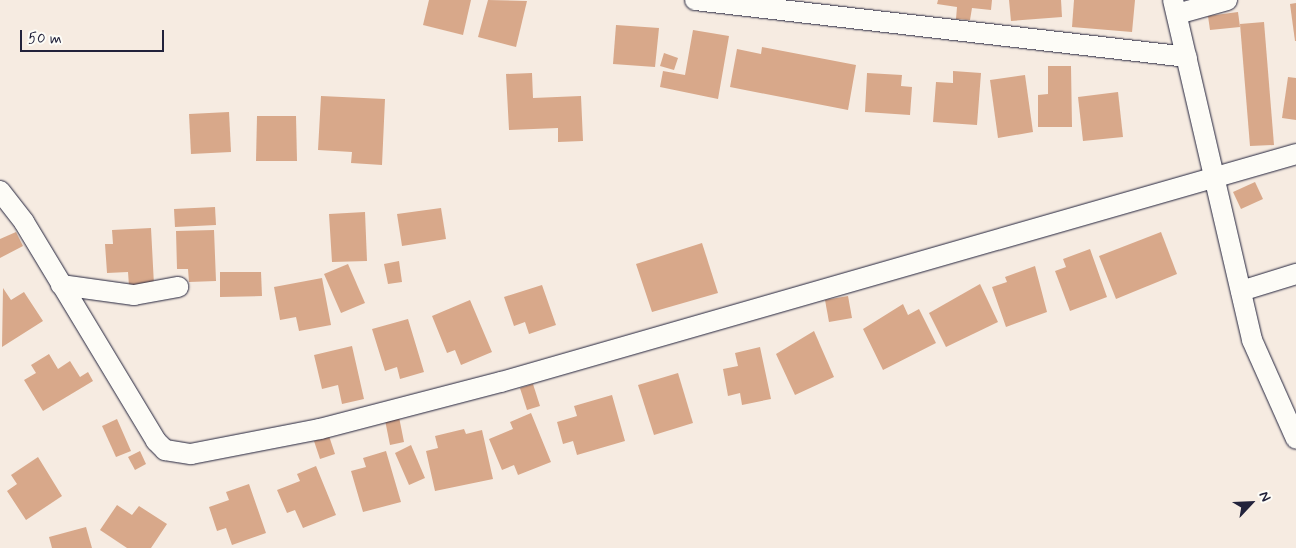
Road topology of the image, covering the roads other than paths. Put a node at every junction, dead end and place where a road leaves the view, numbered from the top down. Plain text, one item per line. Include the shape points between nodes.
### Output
1 (695, 0) edge
2 (1227, 0) edge
3 (1175, 7) edge
4 (1187, 57) junction
5 (1296, 154) edge
6 (1217, 174) junction
7 (0, 191) edge
8 (1296, 274) edge
9 (60, 285) junction
10 (178, 287) dead end
11 (1241, 290) junction
12 (1296, 439) edge

1 - 4 street
2 - 3 street
3 - 4 street
4 - 6 street
5 - 6 street
6 - 9 street via 501,382 320,429 191,454 165,450 156,441
6 - 11 street
7 - 9 street
8 - 11 street
9 - 10 street via 141,295
11 - 12 street via 1252,340

